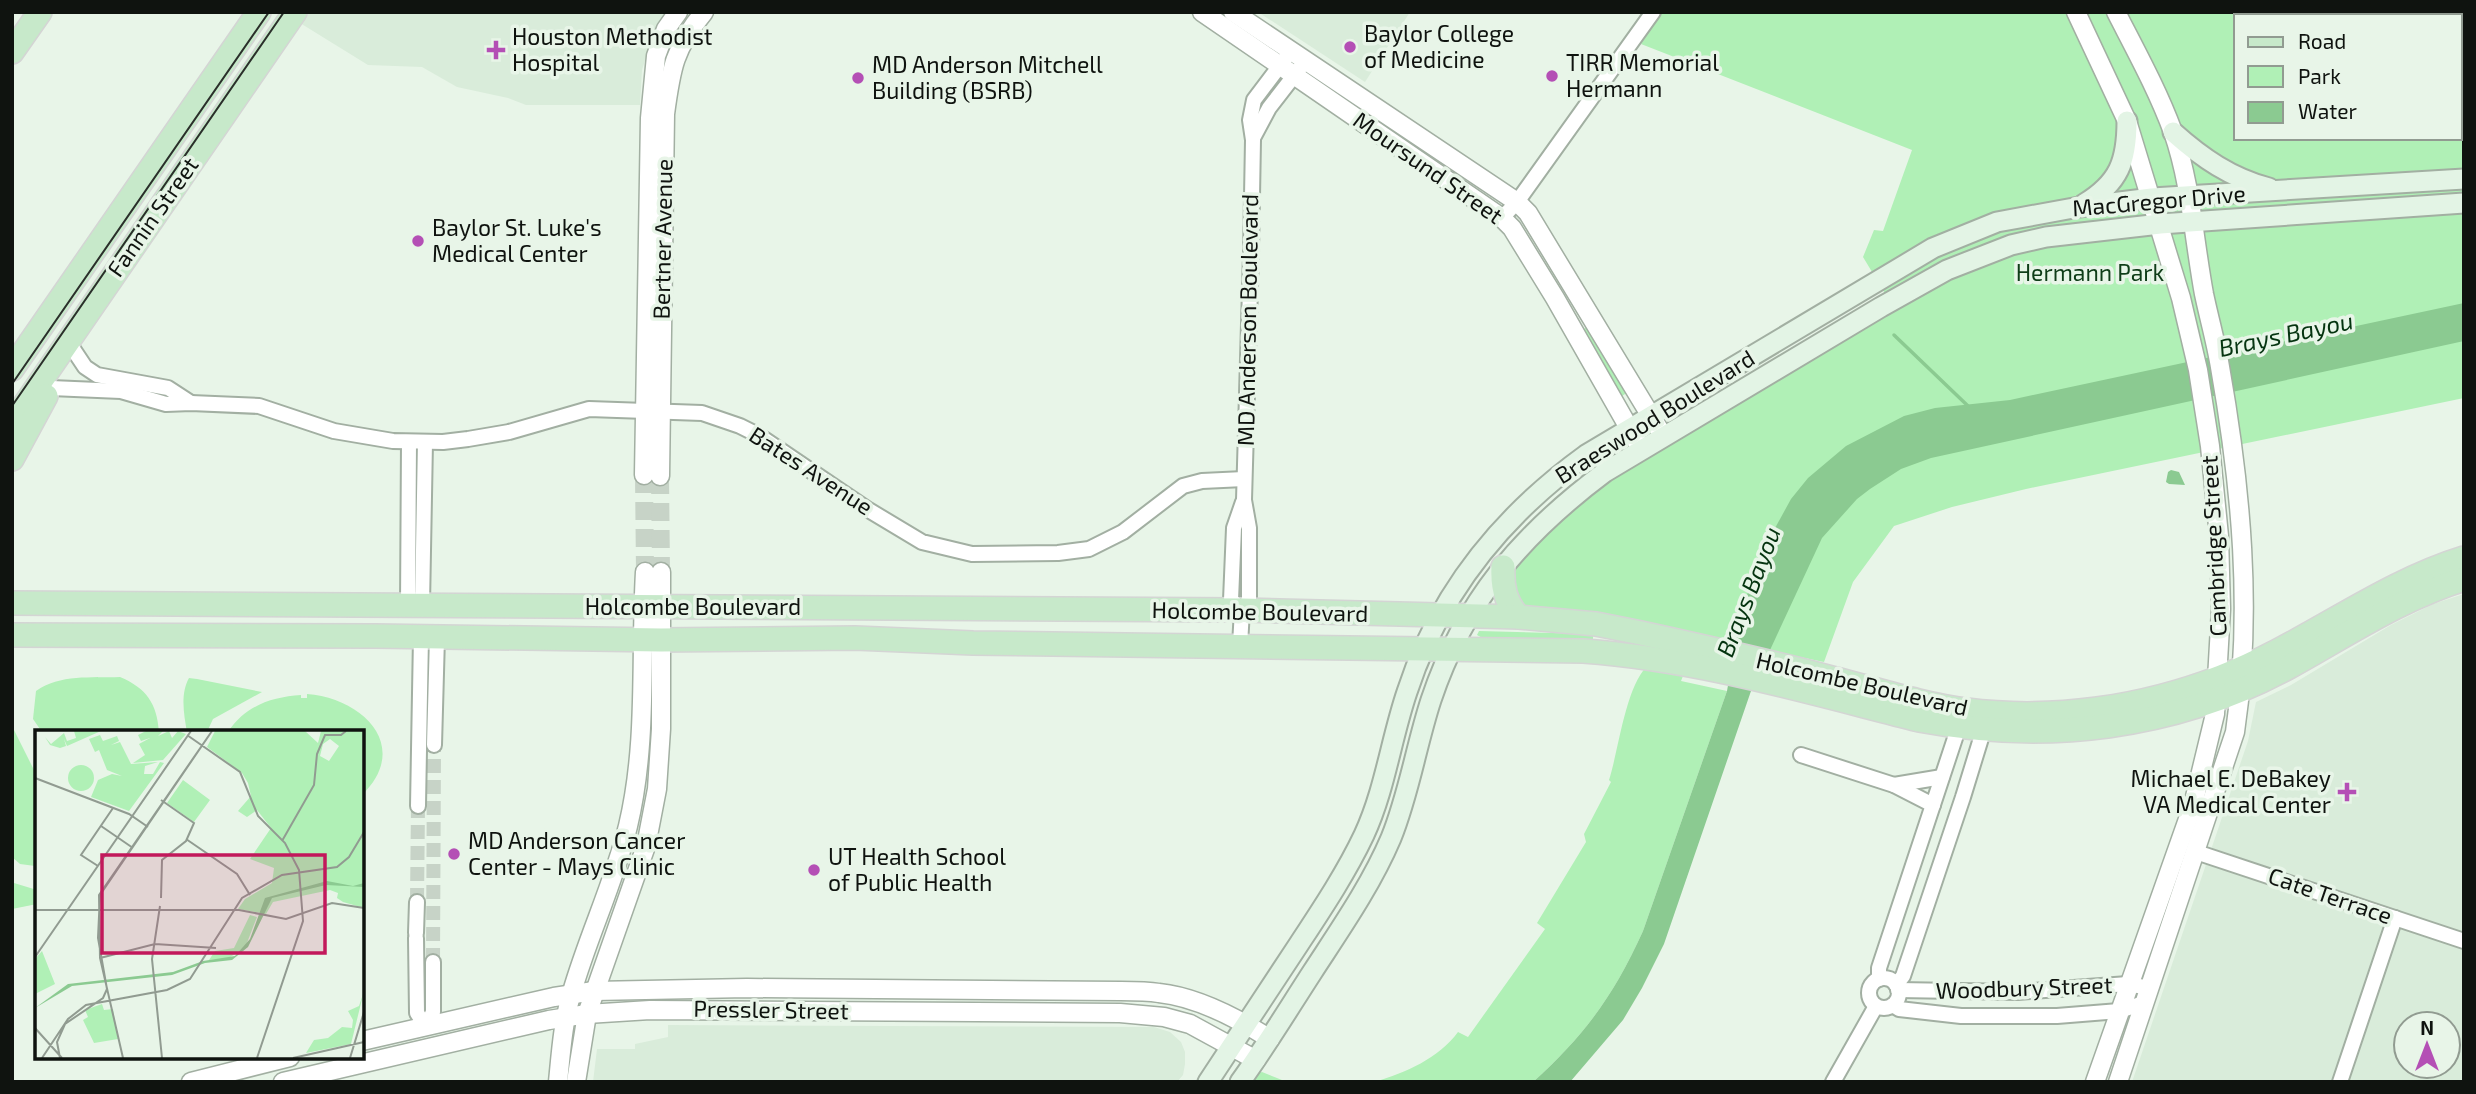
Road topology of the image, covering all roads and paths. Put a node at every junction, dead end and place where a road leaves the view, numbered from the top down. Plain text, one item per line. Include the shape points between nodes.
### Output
1 (40, 12) edge
2 (259, 12) edge
3 (678, 12) edge
4 (704, 12) edge
5 (1202, 12) edge
6 (1233, 12) edge
7 (1653, 12) edge
8 (2076, 12) edge
9 (2116, 12) edge
10 (290, 16) edge
11 (236, 46) junction
12 (12, 52) edge
13 (1292, 64) junction
14 (187, 116) junction
15 (220, 120) junction
16 (2127, 121) junction
17 (2173, 132) junction
18 (2464, 179) edge
19 (2280, 191) junction
20 (2189, 196) junction
21 (2152, 198) junction
22 (1517, 202) junction
23 (2464, 202) edge
24 (2079, 207) junction
25 (157, 211) junction
26 (1502, 218) junction
27 (2193, 222) junction
28 (2160, 224) junction
29 (86, 261) junction
30 (111, 276) junction
31 (1870, 285) joint
32 (1881, 307) joint
33 (12, 344) edge
34 (73, 349) junction
35 (12, 369) edge
36 (51, 388) junction
37 (191, 403) junction
38 (653, 411) junction
39 (1651, 415) junction
40 (12, 423) edge
41 (1628, 429) junction
42 (1663, 436) junction
43 (409, 442) junction
44 (425, 442) junction
45 (1641, 449) junction
46 (12, 459) edge
47 (652, 476) tunnel mouth
48 (1244, 479) junction
49 (2215, 495) junction
50 (2240, 536) junction
51 (2464, 558) edge
52 (1503, 567) junction
53 (653, 572) tunnel mouth
54 (2464, 579) edge
55 (12, 603) edge
56 (415, 605) junction
57 (447, 606) junction
58 (652, 606) junction
59 (856, 608) junction
60 (1242, 610) junction
61 (1440, 616) junction
62 (1469, 616) junction
63 (1519, 617) junction
64 (12, 635) edge
65 (376, 636) junction
66 (429, 637) junction
67 (855, 638) junction
68 (652, 639) junction
69 (1240, 645) junction
70 (1421, 649) junction
71 (1451, 649) junction
72 (1686, 653) junction
73 (2242, 678) junction
74 (2217, 689) junction
75 (428, 694) junction
76 (1961, 719) junction
77 (1986, 721) junction
78 (434, 745) tunnel mouth
79 (1801, 755) dead end
80 (1942, 777) junction
81 (1894, 786) junction
82 (1933, 805) junction
83 (418, 806) tunnel mouth
84 (2196, 852) junction
85 (617, 864) junction
86 (637, 870) junction
87 (416, 902) tunnel mouth
88 (2395, 918) junction
89 (2464, 941) edge
90 (433, 962) tunnel mouth
91 (1879, 979) junction
92 (2129, 984) junction
93 (1897, 987) junction
94 (747, 988) junction
95 (594, 991) junction
96 (922, 991) junction
97 (951, 991) junction
98 (1121, 991) junction
99 (571, 994) junction
100 (2147, 995) junction
101 (1893, 1005) junction
102 (1876, 1006) junction
103 (747, 1010) junction
104 (2119, 1011) junction
105 (922, 1012) junction
106 (951, 1013) junction
107 (1120, 1013) junction
108 (586, 1014) junction
109 (567, 1016) junction
110 (1246, 1024) junction
111 (426, 1027) junction
112 (1269, 1039) junction
113 (364, 1041) edge
114 (1232, 1046) junction
115 (430, 1048) junction
116 (283, 1059) edge
117 (287, 1059) edge
118 (1256, 1060) junction
119 (286, 1081) edge
120 (191, 1082) edge
121 (558, 1082) edge
122 (576, 1082) edge
123 (1208, 1082) edge
124 (1240, 1082) edge
125 (1833, 1082) edge
126 (2095, 1082) edge
127 (2118, 1082) edge
128 (2340, 1082) edge

1 - 12 main road
2 - 11 main road, Fannin Street
3 - 38 street, Bertner Avenue via 656,54 651,102
4 - 38 street, Bertner Avenue via 672,64 667,94
5 - 13 street, Moursund Street
6 - 13 street, Moursund Street
7 - 22 street
8 - 16 street, Cambridge Street
9 - 17 street, Cambridge Street
10 - 15 main road, Fannin Street
11 - 14 main road, Fannin Street
11 - 15 main road via 235,58 209,102
13 - 22 street, Moursund Street
13 - 26 street, Moursund Street
13 - 48 street, MD Anderson Boulevard via 1254,100 1250,120
14 - 25 main road via 200,130 198,138 159,195
14 - 29 main road, Fannin Street
15 - 25 main road, Fannin Street
16 - 21 street, Cambridge Street
16 - 24 main road via 2127,148 2119,173 2102,193
17 - 19 main road via 2222,170
17 - 20 street, Cambridge Street
18 - 19 main road, MacGregor Drive
19 - 20 main road, MacGregor Drive
20 - 21 main road, MacGregor Drive
20 - 27 street, Cambridge Street
21 - 24 main road, MacGregor Drive
21 - 28 street, Cambridge Street
22 - 26 street
22 - 39 street, Moursund Street
23 - 27 main road, MacGregor Drive
24 - 31 main road, MacGregor Drive via 1997,222 1970,232
25 - 30 main road, Fannin Street
26 - 41 street, Moursund Street via 1555,298
27 - 28 main road, MacGregor Drive
27 - 50 street, Cambridge Street via 2220,366
28 - 32 main road, MacGregor Drive via 2011,245 1947,270
28 - 49 street, Cambridge Street via 2198,370
29 - 33 main road
29 - 35 main road, Fannin Street
30 - 34 main road
30 - 40 main road, Fannin Street
31 - 39 main road, Braeswood Boulevard
32 - 42 main road, Braeswood Boulevard
34 - 36 main road
34 - 37 street, Bates Avenue via 97,375 168,388
36 - 37 street, Bates Avenue via 121,391 166,404
36 - 46 main road
37 - 43 street, Bates Avenue via 260,406 334,431
38 - 44 street, Bates Avenue via 589,409 509,432
38 - 47 street, Bertner Avenue
38 - 48 street, Bates Avenue via 702,412 740,426 922,542 972,554 1089,549 1123,532 1183,486
39 - 41 main road, Braeswood Boulevard
39 - 42 street, Moursund Street
41 - 45 street, Moursund Street
41 - 61 main road, Braeswood Boulevard via 1560,474 1521,507 1468,571
42 - 45 main road, Braeswood Boulevard
43 - 44 street, Bates Avenue
43 - 56 street
44 - 56 street
45 - 52 main road, Braeswood Boulevard via 1570,498
48 - 60 street, MD Anderson Boulevard via 1244,500 1234,528 1231,600
49 - 50 street via 2227,506 2230,534
49 - 74 street, Cambridge Street via 2221,609
50 - 73 street, Cambridge Street
51 - 73 main road, Holcombe Boulevard via 2392,586
52 - 62 main road, Braeswood Boulevard
52 - 63 main road via 1503,589
53 - 58 street
54 - 73 main road, Holcombe Boulevard via 2394,607 2289,667
55 - 56 main road, Holcombe Boulevard
56 - 57 main road, Holcombe Boulevard
56 - 65 main road via 401,627
57 - 58 main road, Holcombe Boulevard
57 - 66 main road via 422,624
58 - 59 main road, Holcombe Boulevard
58 - 68 street
59 - 60 main road, Holcombe Boulevard
59 - 67 main road
60 - 61 main road, Holcombe Boulevard
60 - 69 street, MD Anderson Boulevard
61 - 62 main road, Holcombe Boulevard
61 - 70 main road, Braeswood Boulevard
62 - 63 main road, Holcombe Boulevard
62 - 71 main road, Braeswood Boulevard
63 - 72 main road, Holcombe Boulevard via 1596,624
64 - 65 main road, Holcombe Boulevard
65 - 66 main road, Holcombe Boulevard
66 - 68 main road, Holcombe Boulevard
66 - 75 street
67 - 68 main road, Holcombe Boulevard
67 - 69 main road, Holcombe Boulevard
68 - 85 street via 638,771
68 - 86 street via 661,729 657,789
69 - 70 main road, Holcombe Boulevard
70 - 71 main road, Holcombe Boulevard
70 - 110 main road, Braeswood Boulevard via 1366,832 1334,891
71 - 72 main road, Holcombe Boulevard
71 - 112 main road, Braeswood Boulevard via 1431,700 1391,839 1357,904
72 - 76 main road, Holcombe Boulevard
73 - 74 main road, Holcombe Boulevard
73 - 84 street, Cambridge Street via 2235,732
74 - 77 main road, Holcombe Boulevard via 2092,710
74 - 92 street, Cambridge Street via 2213,728 2193,805
75 - 78 street
75 - 83 street
76 - 77 main road, Holcombe Boulevard
76 - 80 street
77 - 93 street
79 - 81 street
80 - 81 street
80 - 82 street
81 - 82 street
82 - 91 street
84 - 88 street, Cate Terrace
84 - 100 street, Cambridge Street
85 - 86 street
85 - 99 street
86 - 95 street
87 - 111 street via 417,1013
88 - 89 street, Cate Terrace
88 - 128 street
90 - 111 street via 433,1012
91 - 93 street via 1889,979
91 - 102 street via 1869,989
92 - 93 street, Woodbury Street via 2018,992
92 - 100 street, Woodbury Street
92 - 104 street, Cambridge Street
93 - 101 street
94 - 95 street, Pressler Street
94 - 96 street, Pressler Street
94 - 103 street
95 - 99 street, Pressler Street
95 - 108 street
96 - 97 street, Pressler Street
96 - 105 street
97 - 98 street, Pressler Street
97 - 106 street
98 - 107 street
98 - 110 street, Pressler Street via 1192,1000
99 - 109 street
99 - 111 street, Pressler Street
100 - 104 street, Woodbury Street
100 - 127 street, Cambridge Street
101 - 102 street
101 - 104 street, Woodbury Street via 1961,1016
102 - 125 street
103 - 105 street, Pressler Street
103 - 108 street, Pressler Street
104 - 126 street, Cambridge Street
105 - 106 street, Pressler Street
106 - 107 street, Pressler Street
107 - 114 street, Pressler Street via 1190,1024
108 - 109 street, Pressler Street
108 - 122 street
109 - 115 street, Pressler Street
109 - 121 street
110 - 112 street, Pressler Street
110 - 114 main road, Braeswood Boulevard
111 - 113 street, Pressler Street
111 - 115 street
112 - 118 main road, Braeswood Boulevard
114 - 118 street, Pressler Street
114 - 123 main road, Braeswood Boulevard
115 - 119 street, Pressler Street
116 - 120 street
117 - 119 street
118 - 124 main road, Braeswood Boulevard

